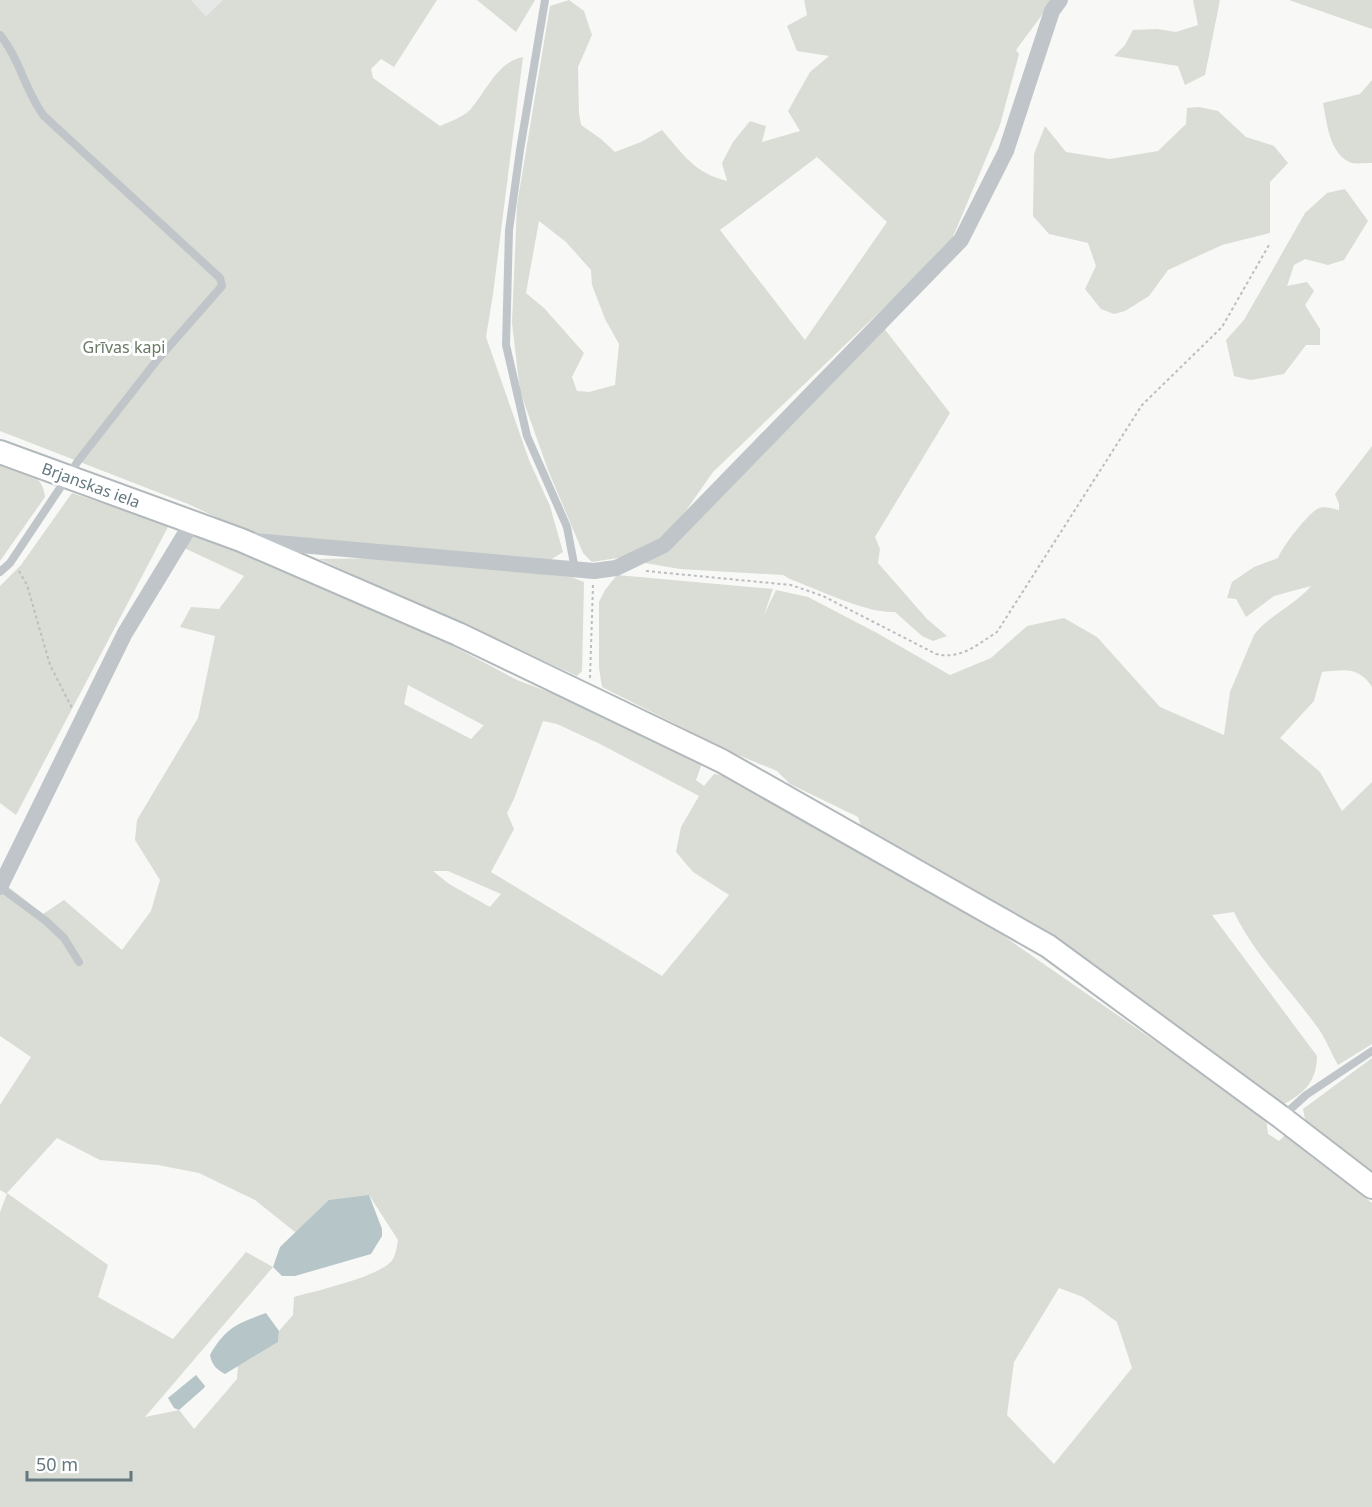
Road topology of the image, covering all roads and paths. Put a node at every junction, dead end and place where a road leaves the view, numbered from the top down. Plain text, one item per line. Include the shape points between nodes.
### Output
1 (545, 0) edge
2 (1060, 0) edge
3 (0, 35) edge
4 (1269, 245) dead end
5 (0, 452) edge
6 (69, 477) junction
7 (187, 519) junction
8 (241, 540) junction
9 (10, 563) junction
10 (616, 568) junction
11 (575, 569) junction
12 (594, 571) junction
13 (0, 572) edge
14 (590, 696) junction
15 (76, 730) junction
16 (0, 887) edge
17 (79, 962) dead end
18 (1372, 1051) edge
19 (1281, 1117) junction
20 (1372, 1187) edge

1 - 11 lane via 509,230 506,345 526,436 567,527
2 - 10 street via 1052,11 1006,151 961,240 664,544
3 - 6 lane via 44,116 220,279 222,286 158,359
4 - 10 path via 1222,327 1142,405 997,632 976,646 948,657 936,654 823,596 790,585
5 - 6 main road, Brjanskas iela
6 - 7 main road, Brjanskas iela
6 - 9 lane
7 - 8 main road, Brjanskas iela
7 - 15 street
8 - 11 street
8 - 14 main road, Brjanskas iela
9 - 13 lane
9 - 15 path via 27,585 51,665 72,708
10 - 12 street
11 - 12 street
12 - 14 path
14 - 19 main road, Brjanskas iela via 722,761 1048,946
15 - 16 street
16 - 17 lane via 64,938
18 - 19 lane via 1306,1095
19 - 20 main road, Brjanskas iela

